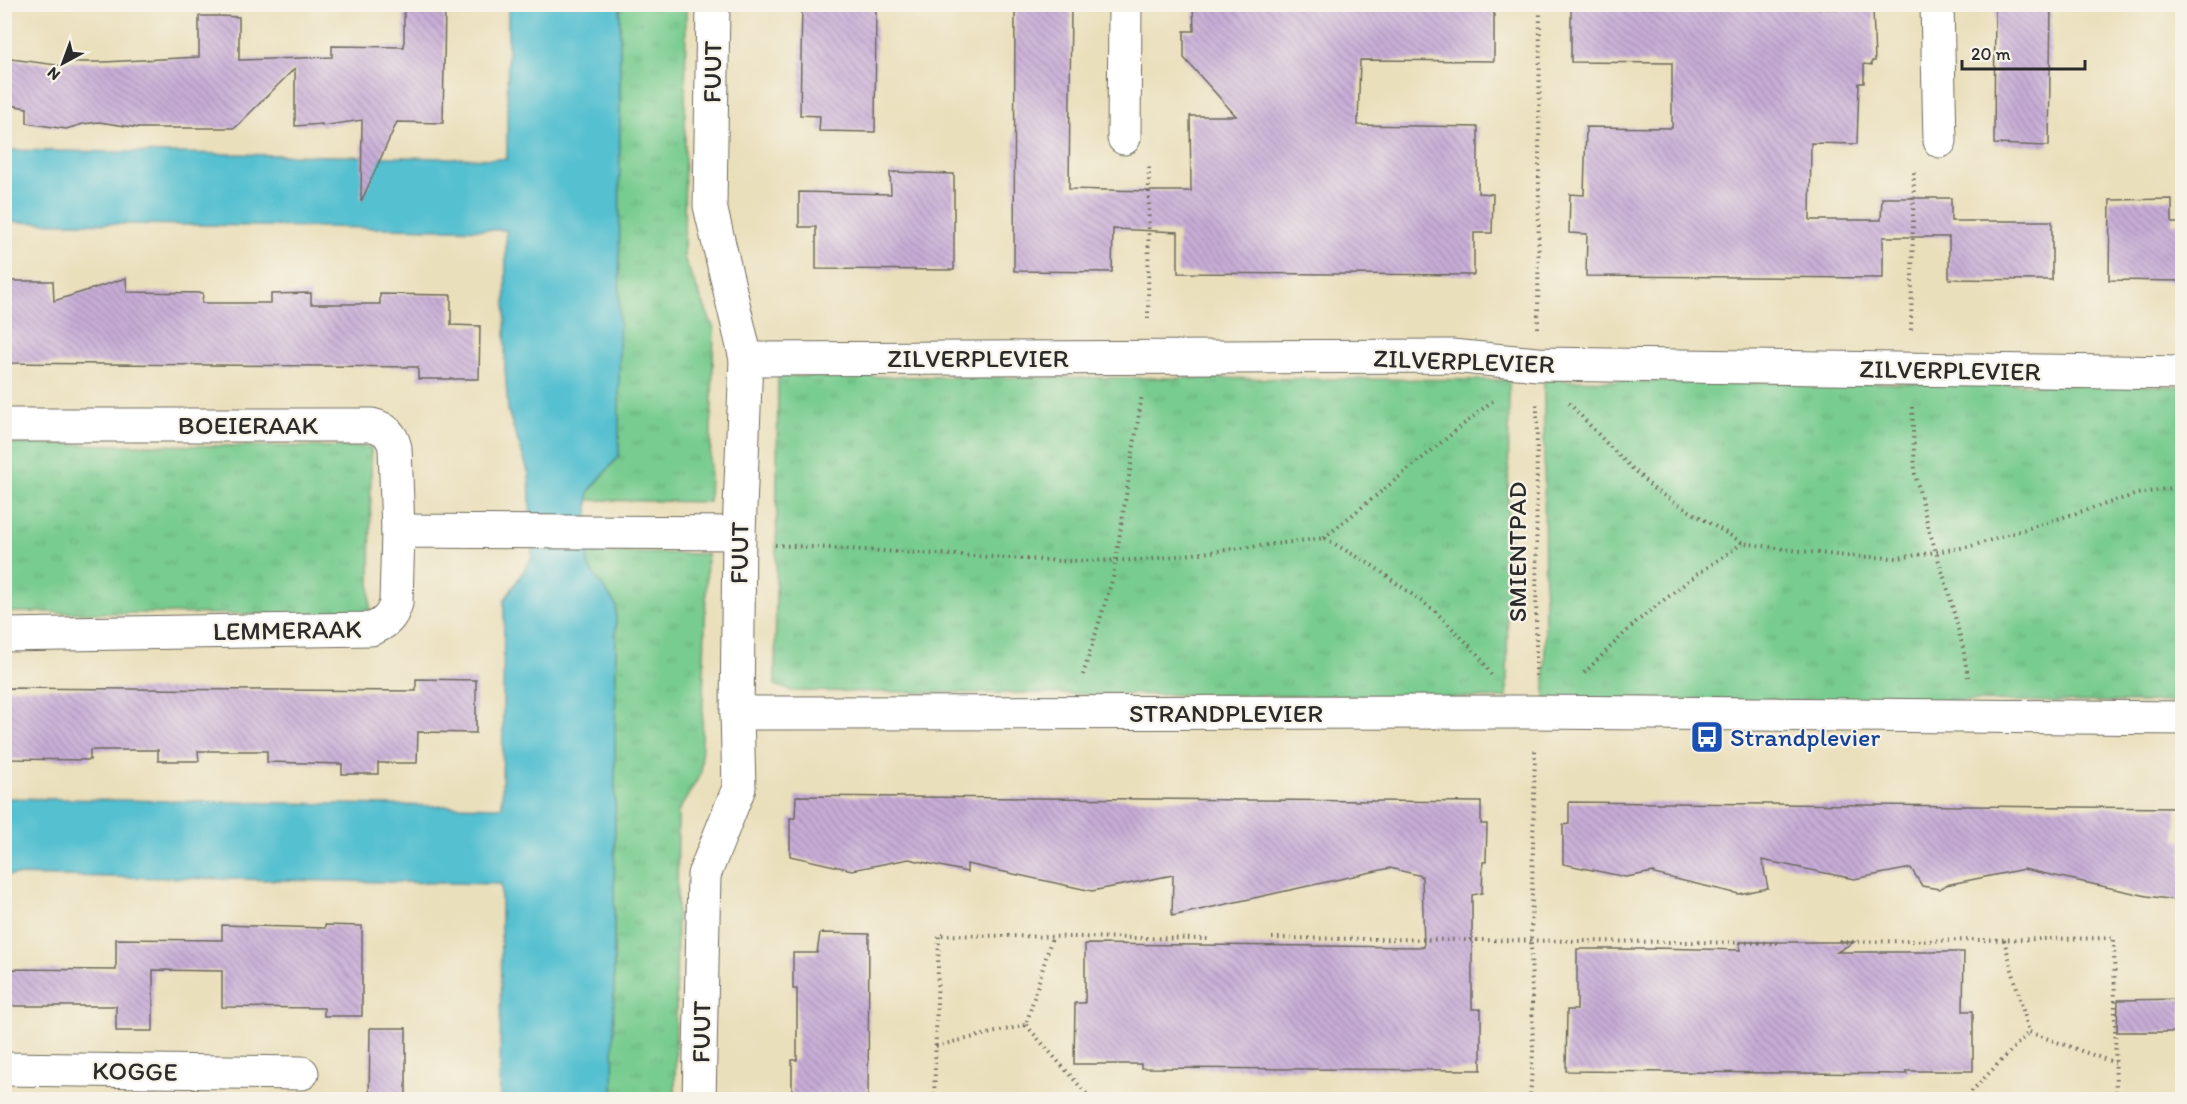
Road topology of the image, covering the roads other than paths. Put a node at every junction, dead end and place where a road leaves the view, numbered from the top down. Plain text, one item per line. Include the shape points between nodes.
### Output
1 (712, 4) edge
2 (1125, 4) edge
3 (1936, 4) edge
4 (1124, 138) road end
5 (1941, 141) road end
6 (746, 359) junction
7 (2182, 373) edge
8 (4, 425) edge
9 (398, 531) junction
10 (739, 533) junction
11 (4, 635) edge
12 (738, 714) junction
13 (2182, 718) edge
14 (4, 1069) edge
15 (302, 1073) dead end
16 (699, 1100) edge

1 - 6 street, FUUT via 710,206
2 - 4 street
3 - 5 street
6 - 7 street, ZILVERPLEVIER via 1451,356 1538,364
6 - 10 street, FUUT
8 - 9 street, BOEIERAAK via 372,424 393,439
9 - 10 street
9 - 11 street, LEMMERAAK via 396,603 387,620 371,629
10 - 12 street, FUUT
12 - 13 street, STRANDPLEVIER via 1535,712
12 - 16 street, FUUT via 740,788 704,875
14 - 15 street, KOGGE

